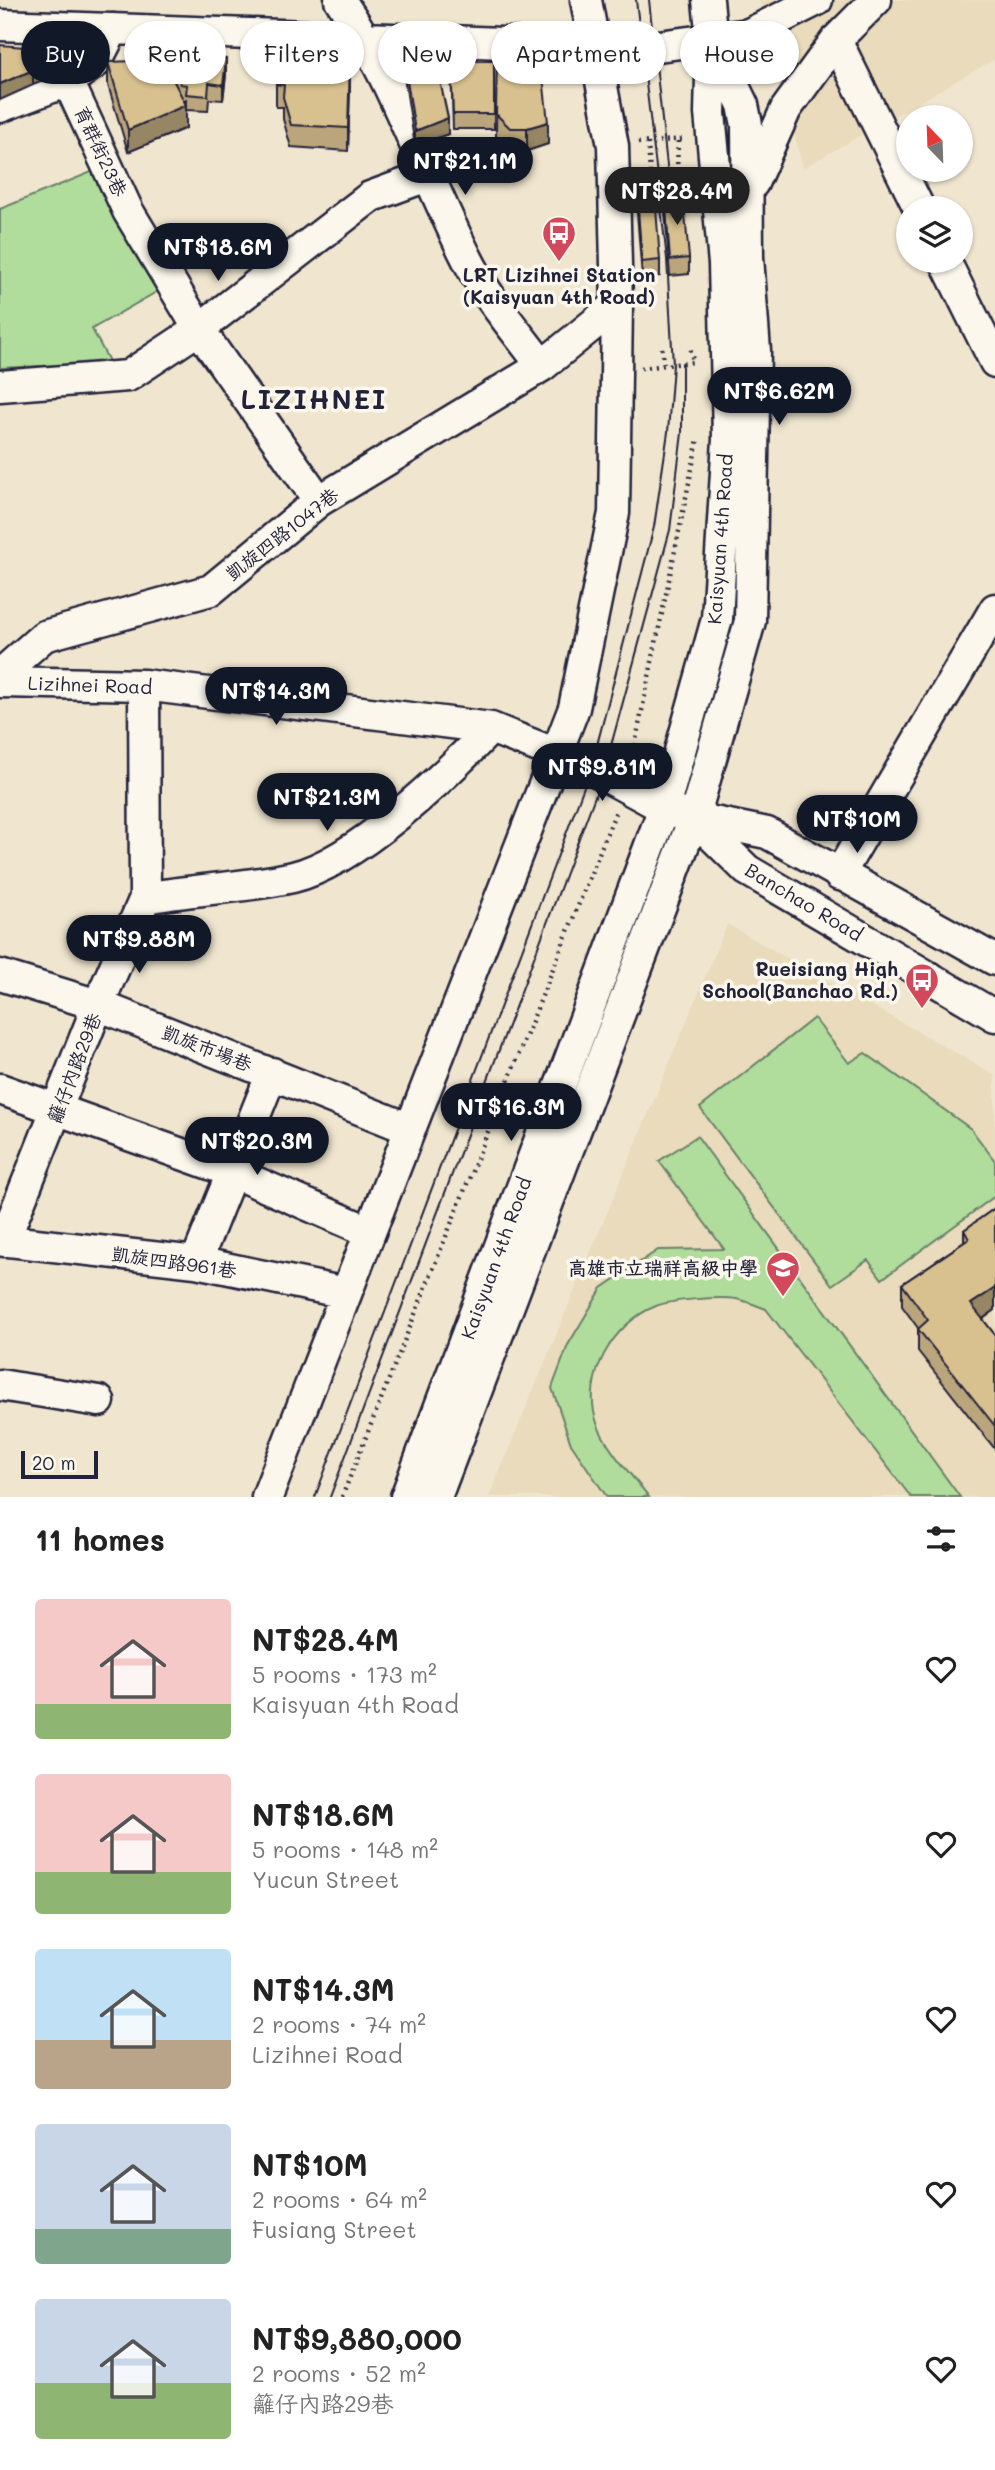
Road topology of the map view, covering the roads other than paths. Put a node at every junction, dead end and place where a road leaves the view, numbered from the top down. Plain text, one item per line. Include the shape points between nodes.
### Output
1 (340, 0) edge
2 (586, 0) edge
3 (708, 0) edge
4 (817, 0) edge
5 (876, 0) edge
6 (590, 21) edge
7 (710, 21) edge
8 (775, 21) edge
9 (0, 25) edge
10 (113, 29) junction
11 (110, 35) edge
12 (368, 40) junction
13 (836, 40) junction
14 (491, 44) edge
15 (60, 84) edge
16 (69, 84) edge
17 (602, 84) edge
18 (711, 84) edge
19 (733, 84) edge
20 (0, 107) edge
21 (427, 176) junction
22 (750, 190) junction
23 (913, 196) edge
24 (951, 273) edge
25 (617, 305) junction
26 (199, 329) junction
27 (995, 362) edge
28 (542, 366) junction
29 (0, 386) edge
30 (319, 501) junction
31 (995, 609) edge
32 (0, 675) edge
33 (0, 682) edge
34 (144, 685) junction
35 (491, 728) junction
36 (557, 757) junction
37 (664, 807) junction
38 (694, 818) junction
39 (839, 874) junction
40 (145, 898) junction
41 (995, 960) edge
42 (0, 975) edge
43 (98, 1005) junction
44 (995, 1016) edge
45 (272, 1073) junction
46 (0, 1089) edge
47 (58, 1111) junction
48 (410, 1129) junction
49 (232, 1172) junction
50 (368, 1231) junction
51 (2, 1241) edge
52 (196, 1262) junction
53 (346, 1293) junction
54 (0, 1385) edge
55 (99, 1401) dead end
56 (267, 1497) edge
57 (407, 1497) edge
58 (436, 1497) edge

1 - 12 street
2 - 6 street
3 - 7 street
4 - 8 street
5 - 13 street
9 - 10 street
10 - 11 street
10 - 12 street
12 - 14 street
12 - 21 street
13 - 22 street via 786,109
13 - 23 street
15 - 20 street
16 - 26 street, 育群街23巷 via 128,211
17 - 25 street via 613,146
18 - 37 street, Kaisyuan 4th Road via 724,264 728,439 718,619
19 - 22 street, Kaisyuan 4th Road via 747,125
21 - 26 street via 370,197
21 - 28 street via 473,270
22 - 38 street, Kaisyuan 4th Road via 748,257 755,351 750,621
24 - 27 street
25 - 28 street, 凱旋四路1047巷
25 - 36 street via 614,513 574,708
26 - 29 street via 128,376
26 - 30 street, 育群街23巷
28 - 30 street, 凱旋四路1047巷
30 - 32 street, 凱旋四路1047巷 via 211,590 44,636
31 - 39 street
33 - 34 street, Lizihnei Road
34 - 35 street, Lizihnei Road
34 - 40 street, 籬仔內路29巷
35 - 36 street, Lizihnei Road
35 - 40 street via 441,779 347,852 294,876
36 - 37 street, Lizihnei Road via 591,768
36 - 48 street
37 - 38 street, Lizihnei Road
37 - 57 street, Kaisyuan 4th Road
38 - 39 street, Banchao Road via 767,833
38 - 44 street, Banchao Road via 747,870
38 - 58 street, Kaisyuan 4th Road
39 - 41 street, Banchao Road
40 - 43 street, 籬仔內路29巷
42 - 43 street, 凱旋市場巷
43 - 45 street, 凱旋市場巷
43 - 47 street, 籬仔內路29巷
45 - 48 street, 凱旋市場巷
45 - 49 street
46 - 47 street
47 - 49 street
47 - 51 street, 籬仔內路29巷
48 - 50 street
49 - 50 street
49 - 52 street
50 - 53 street
51 - 52 street, 凱旋四路961巷
52 - 53 street, 凱旋四路961巷
53 - 56 street
54 - 55 street

